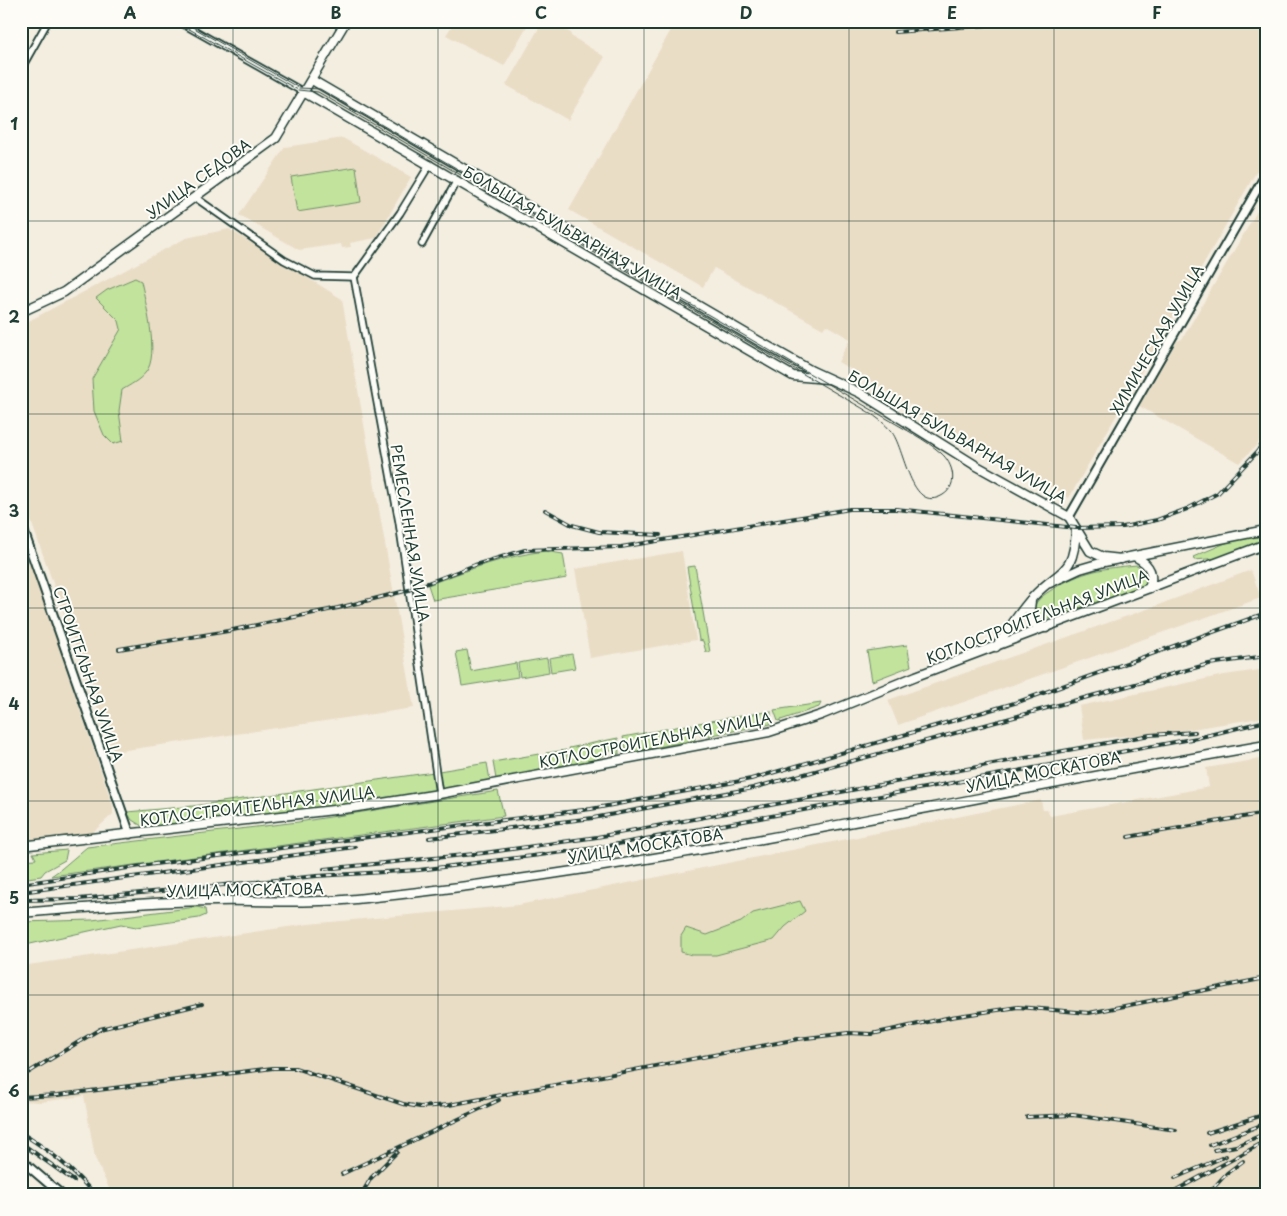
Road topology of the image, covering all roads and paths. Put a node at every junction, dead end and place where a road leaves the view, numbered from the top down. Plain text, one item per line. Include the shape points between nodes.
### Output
1 (48, 21) edge
2 (178, 21) edge
3 (346, 21) edge
4 (21, 69) edge
5 (312, 80) junction
6 (305, 93) junction
7 (430, 164) junction
8 (1266, 174) edge
9 (457, 180) junction
10 (196, 198) junction
11 (422, 244) dead end
12 (354, 277) junction
13 (21, 312) edge
14 (832, 379) junction
15 (1070, 517) junction
16 (21, 523) edge
17 (1076, 528) junction
18 (1266, 530) edge
19 (1266, 544) edge
20 (1136, 557) junction
21 (1121, 560) junction
22 (1050, 583) junction
23 (1149, 588) junction
24 (1033, 597) junction
25 (1046, 628) junction
26 (996, 647) junction
27 (1266, 745) edge
28 (439, 794) junction
29 (130, 834) junction
30 (21, 846) edge
31 (21, 913) edge
32 (21, 1160) edge
33 (62, 1195) edge

1 - 4 street
2 - 6 street
3 - 5 main road, УЛИЦА СЕДОВА
5 - 6 main road, УЛИЦА СЕДОВА
5 - 14 main road, БОЛЬШАЯ БУЛЬВАРНАЯ УЛИЦА via 757,340
6 - 7 main road, БОЛЬШАЯ БУЛЬВАРНАЯ УЛИЦА
6 - 10 main road, УЛИЦА СЕДОВА via 276,138
7 - 9 main road, БОЛЬШАЯ БУЛЬВАРНАЯ УЛИЦА
7 - 12 street
8 - 15 street, ХИМИЧЕСКАЯ УЛИЦА
9 - 11 street
9 - 14 main road, БОЛЬШАЯ БУЛЬВАРНАЯ УЛИЦА via 793,376
10 - 12 street via 284,260 315,276
10 - 13 main road, УЛИЦА СЕДОВА via 64,292
12 - 28 street, РЕМЕСЛЕННАЯ УЛИЦА via 399,522
14 - 15 main road, БОЛЬШАЯ БУЛЬВАРНАЯ УЛИЦА via 975,465
15 - 17 main road
16 - 29 street, СТРОИТЕЛЬНАЯ УЛИЦА
17 - 21 main road via 1090,551
17 - 22 main road via 1070,565
18 - 20 main road, КОТЛОСТРОИТЕЛЬНАЯ УЛИЦА
19 - 23 main road, КОТЛОСТРОИТЕЛЬНАЯ УЛИЦА
20 - 21 main road, КОТЛОСТРОИТЕЛЬНАЯ УЛИЦА
20 - 23 main road via 1151,572
21 - 22 main road, КОТЛОСТРОИТЕЛЬНАЯ УЛИЦА via 1080,570
22 - 24 main road
23 - 25 main road, КОТЛОСТРОИТЕЛЬНАЯ УЛИЦА
24 - 25 main road via 1029,616 1034,624
24 - 26 main road
25 - 26 main road, КОТЛОСТРОИТЕЛЬНАЯ УЛИЦА
26 - 28 main road, КОТЛОСТРОИТЕЛЬНАЯ УЛИЦА via 769,732
27 - 31 main road, УЛИЦА МОСКАТОВА via 762,839 451,888 322,902 216,900
28 - 29 main road, КОТЛОСТРОИТЕЛЬНАЯ УЛИЦА via 351,808
29 - 30 main road, КОТЛОСТРОИТЕЛЬНАЯ УЛИЦА
32 - 33 street

